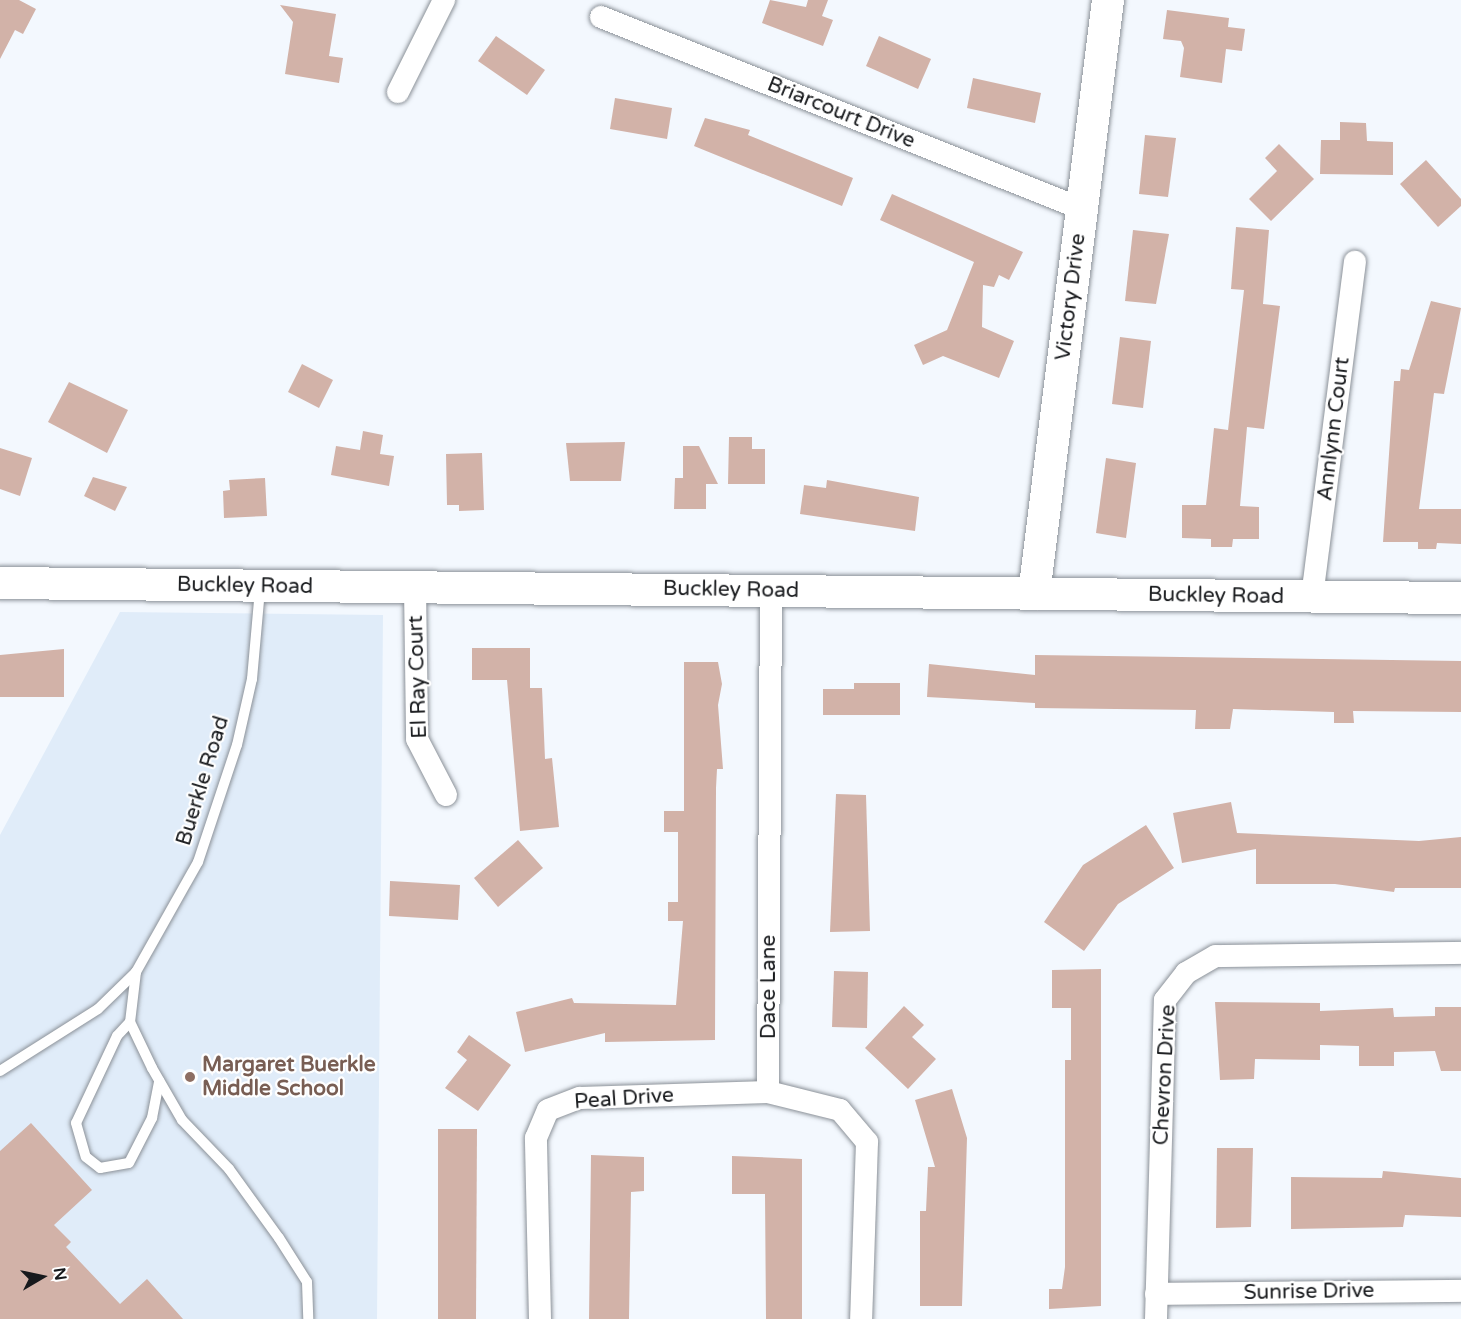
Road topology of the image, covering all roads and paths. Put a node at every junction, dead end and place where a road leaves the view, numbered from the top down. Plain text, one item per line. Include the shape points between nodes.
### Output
1 (444, 0) edge
2 (1108, 0) edge
3 (601, 18) dead end
4 (398, 92) dead end
5 (1082, 209) junction
6 (1355, 261) dead end
7 (0, 583) edge
8 (261, 586) junction
9 (415, 587) junction
10 (771, 590) junction
11 (1034, 594) junction
12 (1312, 597) junction
13 (1461, 598) edge
14 (446, 795) dead end
15 (1461, 953) edge
16 (136, 972) junction
17 (130, 1022) junction
18 (0, 1071) edge
19 (159, 1081) junction
20 (768, 1092) junction
21 (1461, 1291) edge
22 (1156, 1294) junction
23 (308, 1319) edge
24 (540, 1319) edge
25 (861, 1319) edge
26 (1156, 1319) edge

1 - 4 street
2 - 5 street, Victory Drive
3 - 5 street, Briarcourt Drive
5 - 11 street, Victory Drive
6 - 12 street, Annlynn Court
7 - 8 street, Buckley Road
8 - 9 street, Buckley Road
8 - 16 lane, Buerkle Road via 252,679 237,745 198,862
9 - 10 street, Buckley Road
9 - 14 street, El Ray Court via 417,739
10 - 11 street, Buckley Road
10 - 20 street, Dace Lane
11 - 12 street, Buckley Road
12 - 13 street, Buckley Road
15 - 22 street, Chevron Drive via 1216,956 1186,973 1165,1000
16 - 17 lane, Buerkle Road
16 - 18 lane, Buerkle Road via 98,1009
17 - 19 lane
17 - 19 lane via 117,1036 76,1123 86,1157 100,1168 129,1163 152,1118
19 - 23 lane via 182,1120 230,1169 307,1282
20 - 24 street, Peal Drive via 580,1098 548,1110 536,1138
20 - 25 street via 840,1110 867,1142
21 - 22 street, Sunrise Drive
22 - 26 street, Chevron Drive

